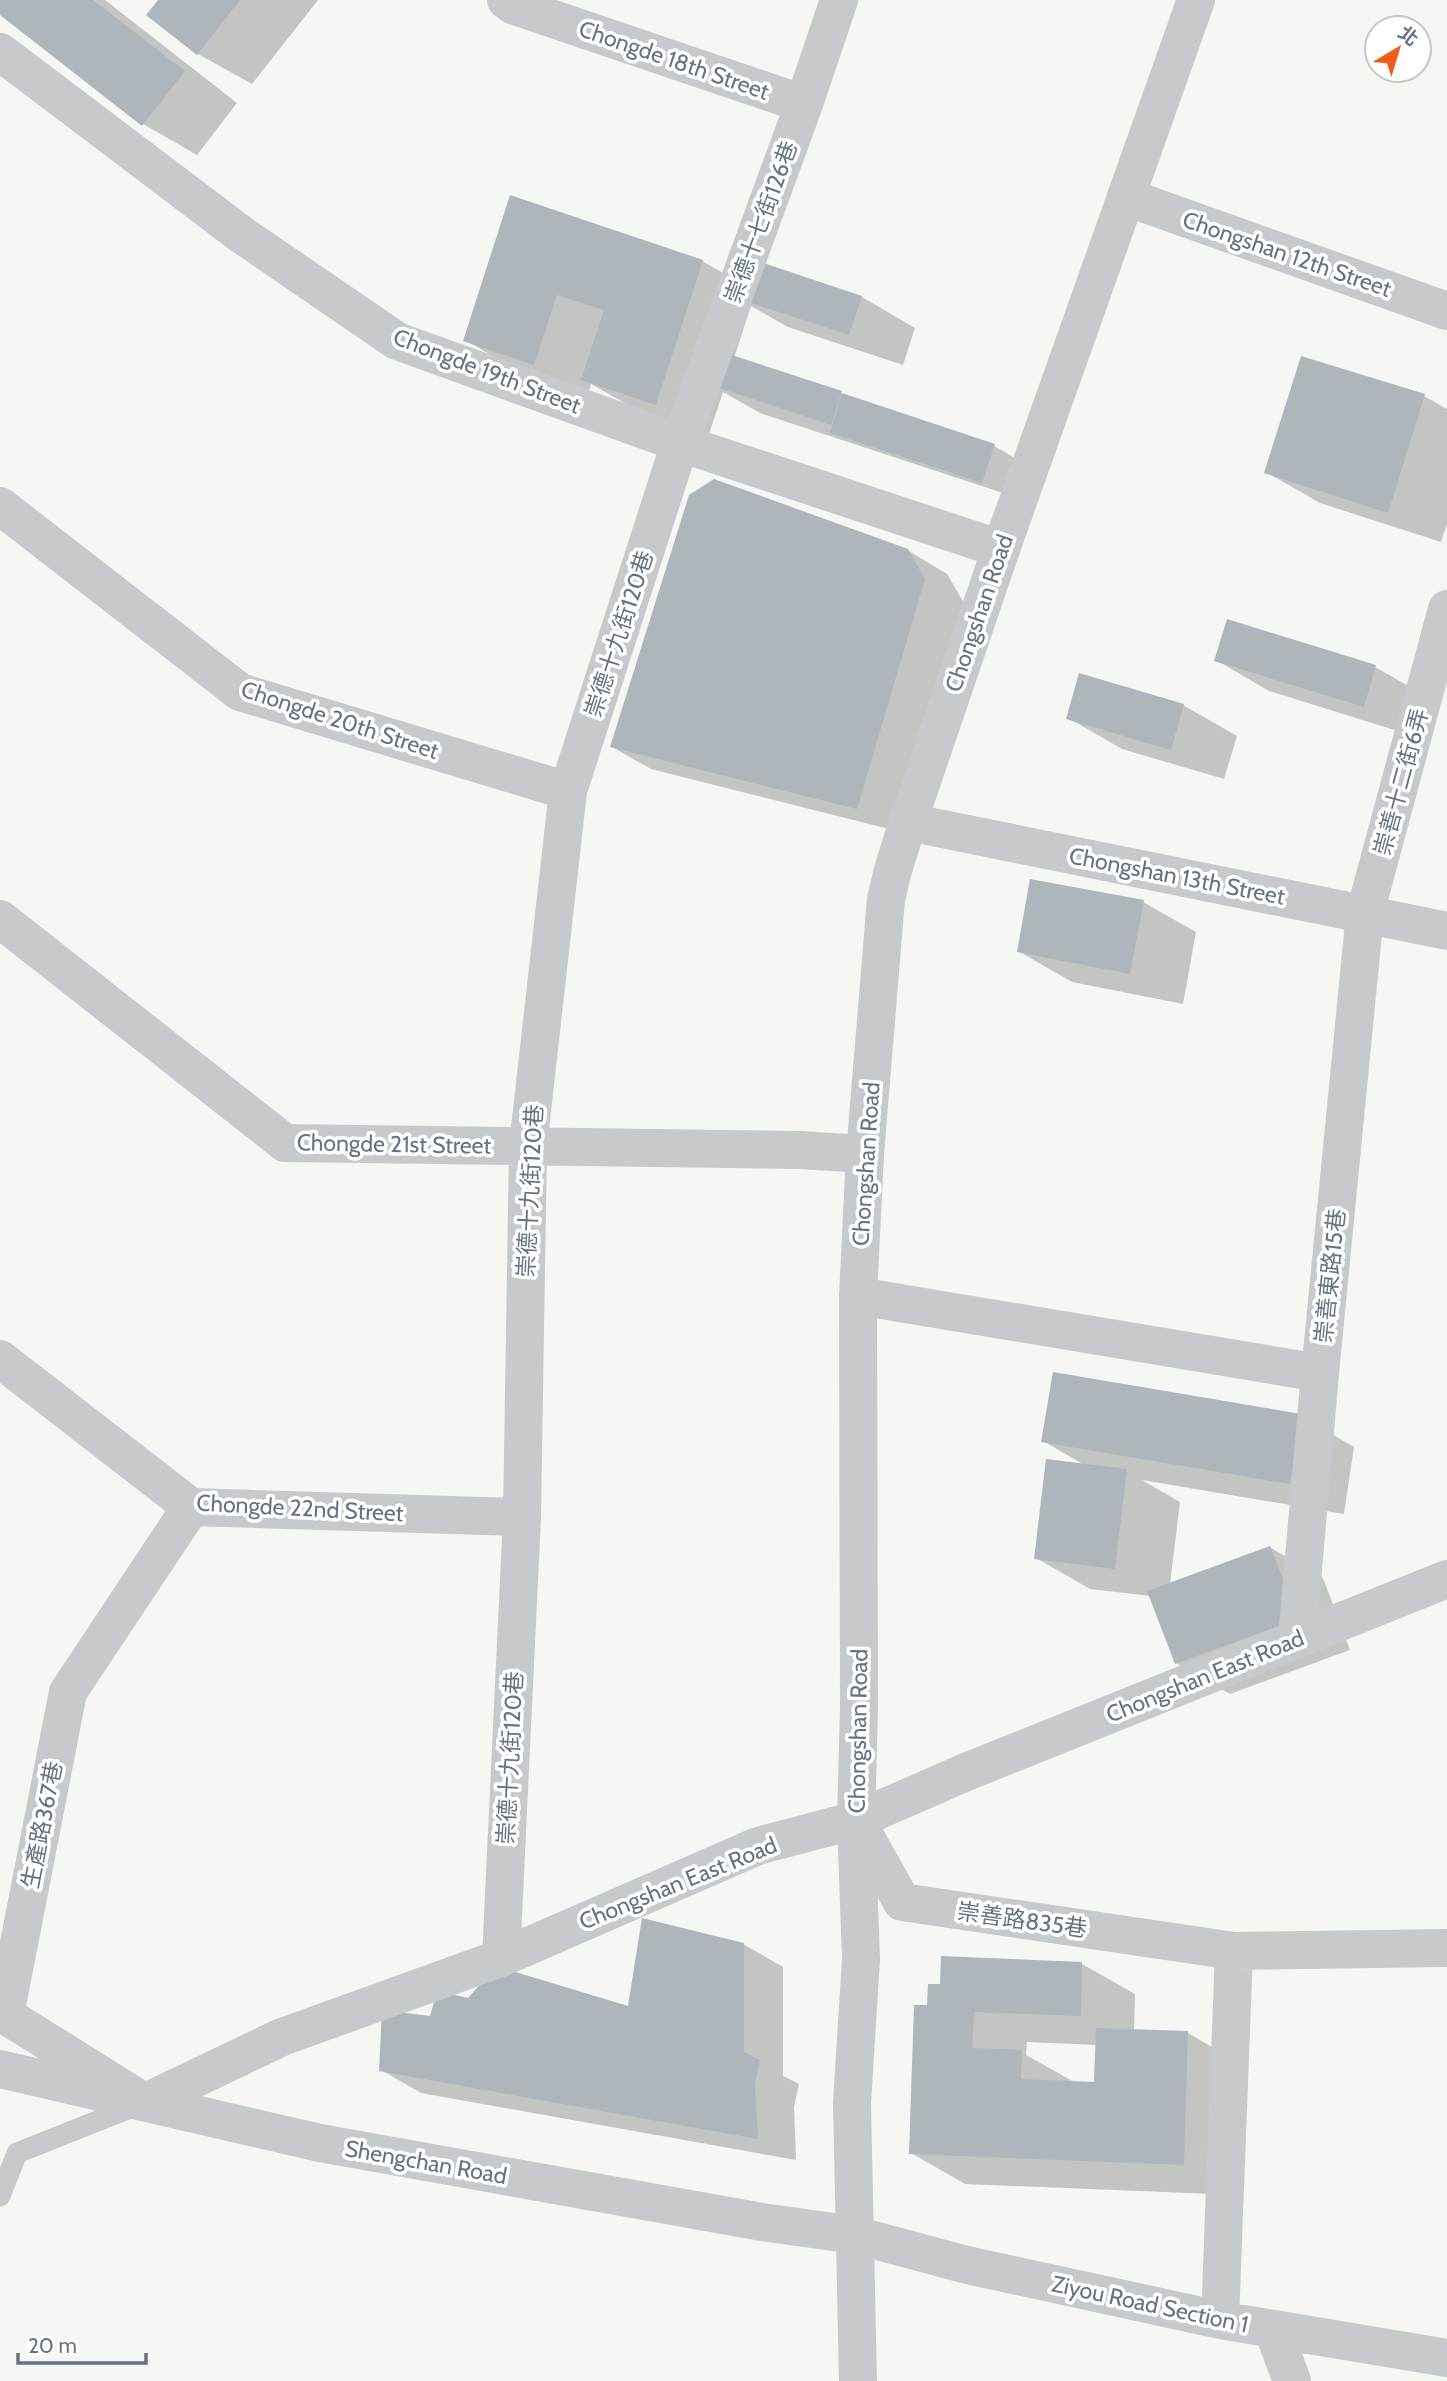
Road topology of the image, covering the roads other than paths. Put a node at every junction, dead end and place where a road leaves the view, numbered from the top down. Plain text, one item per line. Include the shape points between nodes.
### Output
1 (506, 0) edge
2 (839, 0) edge
3 (1196, 0) edge
4 (0, 52) edge
5 (804, 104) junction
6 (1126, 197) junction
7 (1447, 311) edge
8 (680, 443) junction
9 (0, 506) edge
10 (1001, 549) junction
11 (1445, 628) edge
12 (568, 791) junction
13 (908, 822) junction
14 (1366, 914) junction
15 (0, 919) edge
16 (1447, 931) edge
17 (528, 1146) junction
18 (865, 1154) junction
19 (858, 1296) junction
20 (0, 1359) edge
21 (1320, 1373) junction
22 (191, 1507) junction
23 (522, 1517) junction
24 (1447, 1579) edge
25 (1297, 1639) junction
26 (856, 1820) junction
27 (1447, 1948) edge
28 (1234, 1951) junction
29 (501, 1958) junction
30 (0, 2069) edge
31 (146, 2102) junction
32 (0, 2196) edge
33 (855, 2235) junction
34 (1220, 2320) junction
35 (1273, 2330) junction
36 (1447, 2358) edge
37 (858, 2381) edge
38 (1292, 2381) edge

1 - 5 street, Chongde 18th Street
2 - 5 street, 崇德十七街126巷
3 - 6 street, Chongshan Road
4 - 8 street, Chongde 19th Street via 242,235 397,341
5 - 8 street, 崇德十七街126巷
6 - 7 street, Chongshan 12th Street
6 - 10 street, Chongshan Road
8 - 10 street, Chongde 19th Street
8 - 12 street, 崇德十九街120巷
9 - 12 street, Chongde 20th Street via 240,692
10 - 13 street, Chongshan Road
11 - 14 street, 崇善十二街6弄
12 - 17 street, 崇德十九街120巷
13 - 14 street, Chongshan 13th Street
13 - 18 street, Chongshan Road via 886,900
14 - 16 street, Chongshan 13th Street
14 - 21 street, 崇善東路15巷
15 - 17 street, Chongde 21st Street via 285,1143
17 - 18 street, Chongde 21st Street
17 - 23 street, 崇德十九街120巷
18 - 19 street, Chongshan Road
19 - 21 street
19 - 26 street, Chongshan Road
20 - 22 street, Chongde 22nd Street
21 - 25 street, 崇善東路15巷
22 - 23 street, Chongde 22nd Street
22 - 31 street, 生產路367巷 via 68,1692 5,2015
23 - 29 street, 崇德十九街120巷
24 - 25 street, Chongshan East Road
25 - 26 street, Chongshan East Road
26 - 28 street, 崇善路835巷 via 902,1902
26 - 29 street, Chongshan East Road via 758,1846
26 - 33 street, Chongshan Road via 861,1958 852,2103
27 - 28 street, 崇善路835巷
28 - 34 street
29 - 31 street, Chongshan East Road via 282,2036
30 - 31 street, Shengchan Road
31 - 32 lane via 18,2153
31 - 33 street, Shengchan Road via 320,2143
33 - 34 street, Ziyou Road Section 1
33 - 37 street, Chongshan Road
34 - 35 street, Ziyou Road Section 1
35 - 36 street, Ziyou Road Section 1
35 - 38 street

